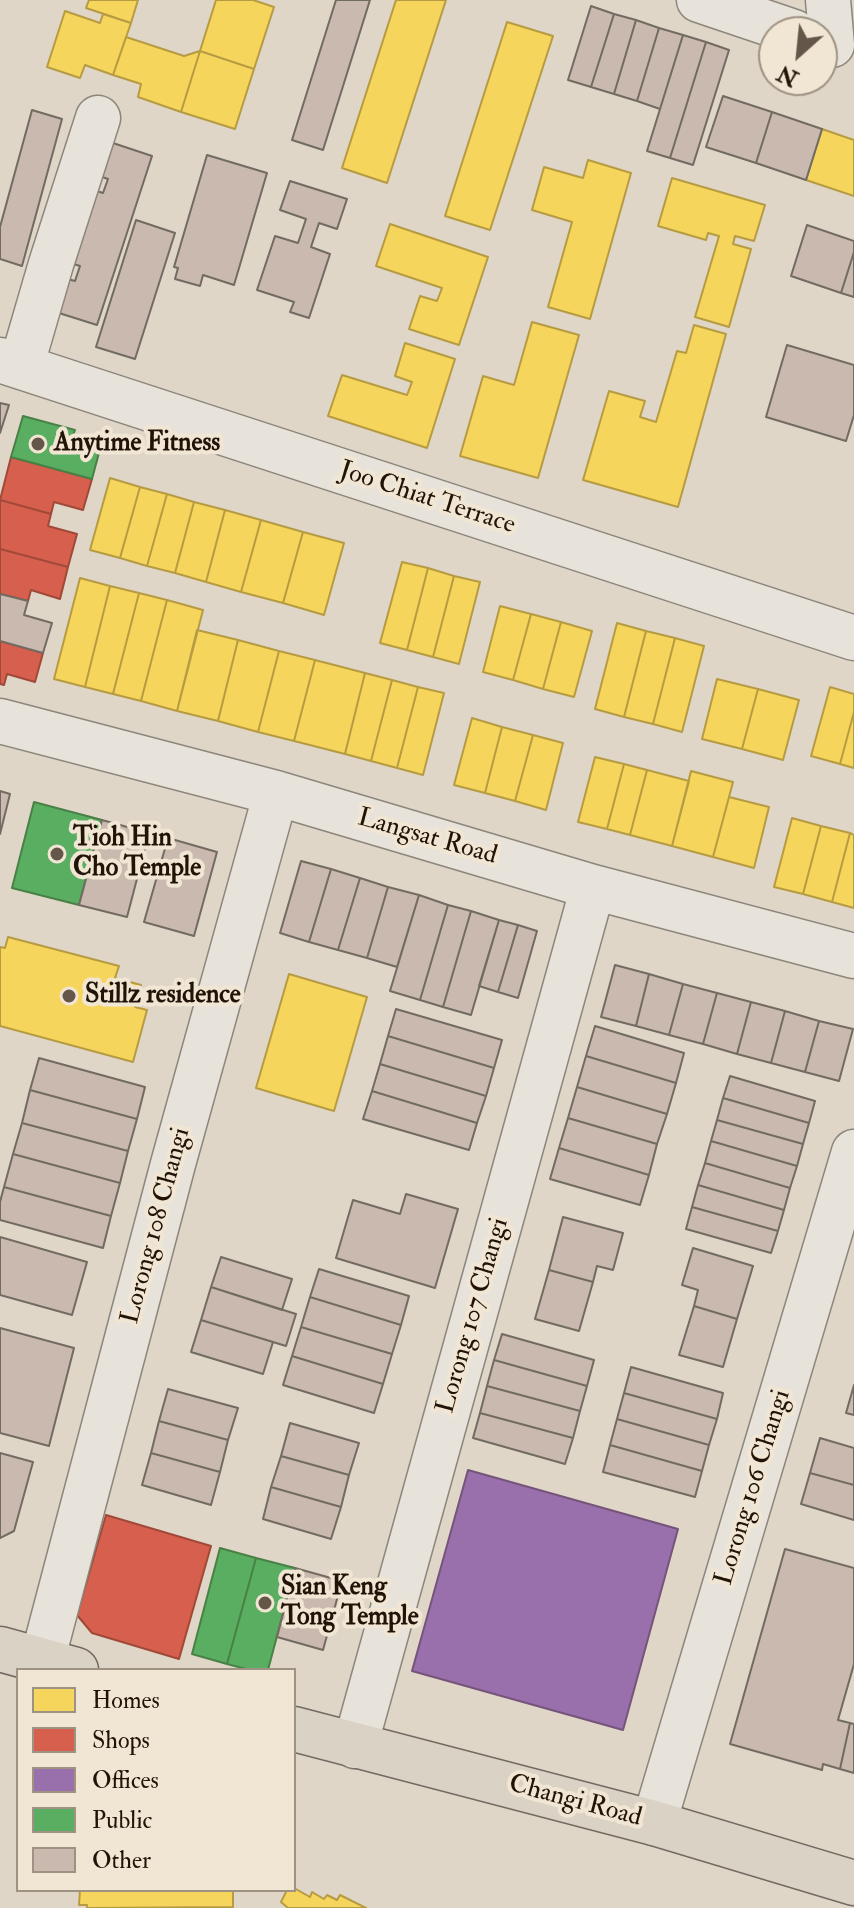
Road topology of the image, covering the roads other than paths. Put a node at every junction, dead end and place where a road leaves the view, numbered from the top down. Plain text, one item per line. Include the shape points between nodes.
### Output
1 (699, 0) edge
2 (758, 20) edge
3 (98, 118) dead end
4 (11, 364) edge
5 (854, 638) edge
6 (0, 721) edge
7 (276, 793) junction
8 (593, 887) junction
9 (854, 956) edge
10 (854, 1152) edge
11 (0, 1649) edge
12 (59, 1665) edge
13 (296, 1730) edge
14 (355, 1746) junction
15 (654, 1823) junction
16 (854, 1883) edge

1 - 2 street
3 - 4 street via 51,264
4 - 5 street, Joo Chiat Terrace
6 - 7 street, Langsat Road
7 - 8 street, Langsat Road
7 - 12 street, Lorong 108 Changi via 169,1179
8 - 9 street, Langsat Road
8 - 14 street, Lorong 107 Changi
10 - 15 street, Lorong 106 Changi
11 - 12 main road
13 - 14 main road, Changi Road
14 - 15 main road, Changi Road
15 - 16 main road, Changi Road

